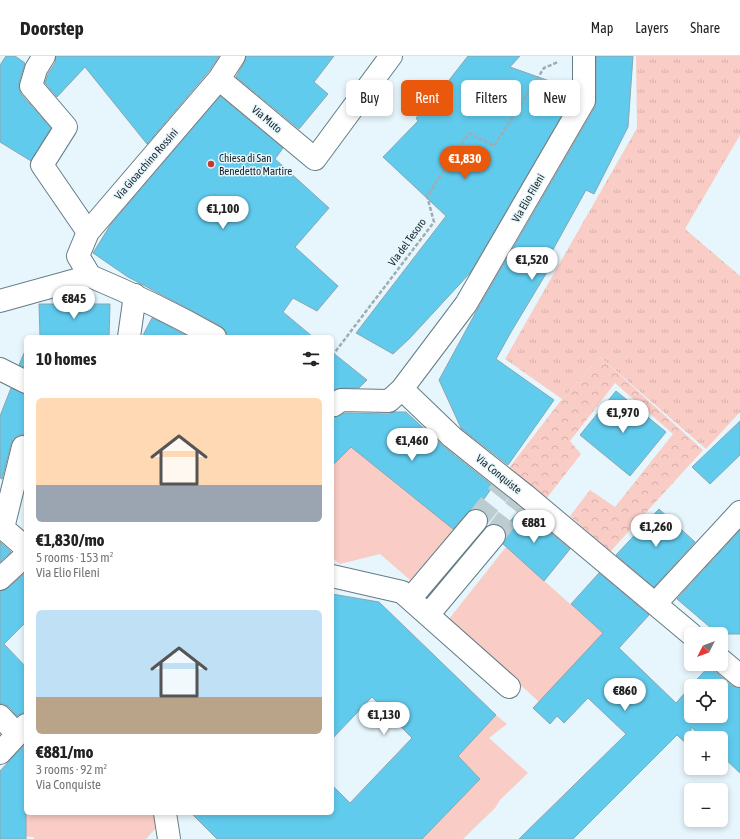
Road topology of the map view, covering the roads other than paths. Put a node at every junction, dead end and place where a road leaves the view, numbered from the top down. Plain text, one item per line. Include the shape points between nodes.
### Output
1 (44, 56) edge
2 (234, 56) edge
3 (391, 56) edge
4 (573, 58) edge
5 (219, 79) junction
6 (88, 232) junction
7 (90, 276) junction
8 (135, 295) junction
9 (0, 301) edge
10 (129, 335) edge
11 (211, 335) edge
12 (0, 369) edge
13 (24, 381) edge
14 (402, 389) junction
15 (334, 405) edge
16 (24, 448) edge
17 (740, 512) edge
18 (476, 521) tunnel mouth
19 (494, 536) tunnel mouth
20 (24, 546) edge
21 (24, 557) edge
22 (334, 576) edge
23 (0, 579) edge
24 (410, 599) junction
25 (655, 604) junction
26 (428, 615) junction
27 (684, 628) edge
28 (728, 666) edge
29 (740, 676) edge
30 (509, 687) dead end
31 (0, 716) edge
32 (21, 729) edge
33 (0, 753) edge
34 (166, 815) edge
35 (169, 839) edge

1 - 6 street via 36,69 31,86 66,127 42,165
2 - 5 street, Via Gioacchino Rossini
3 - 5 street, Via Muto via 315,158
4 - 14 street, Via Elio Fileni via 584,101 466,304
5 - 6 street, Via Gioacchino Rossini
6 - 7 street, Via Gioacchino Rossini via 78,256
7 - 8 street
7 - 9 street
8 - 10 street
8 - 11 street
12 - 13 street
14 - 15 street, Via Elio Fileni via 389,401 341,400
14 - 25 street, Via Conquiste via 452,437
16 - 20 street via 3,528
17 - 25 street
18 - 24 street
19 - 26 street
21 - 23 street
22 - 24 street via 402,592
24 - 26 street
25 - 27 street, Via Conquiste
26 - 30 street
28 - 29 street
31 - 32 street
32 - 33 street
34 - 35 street

